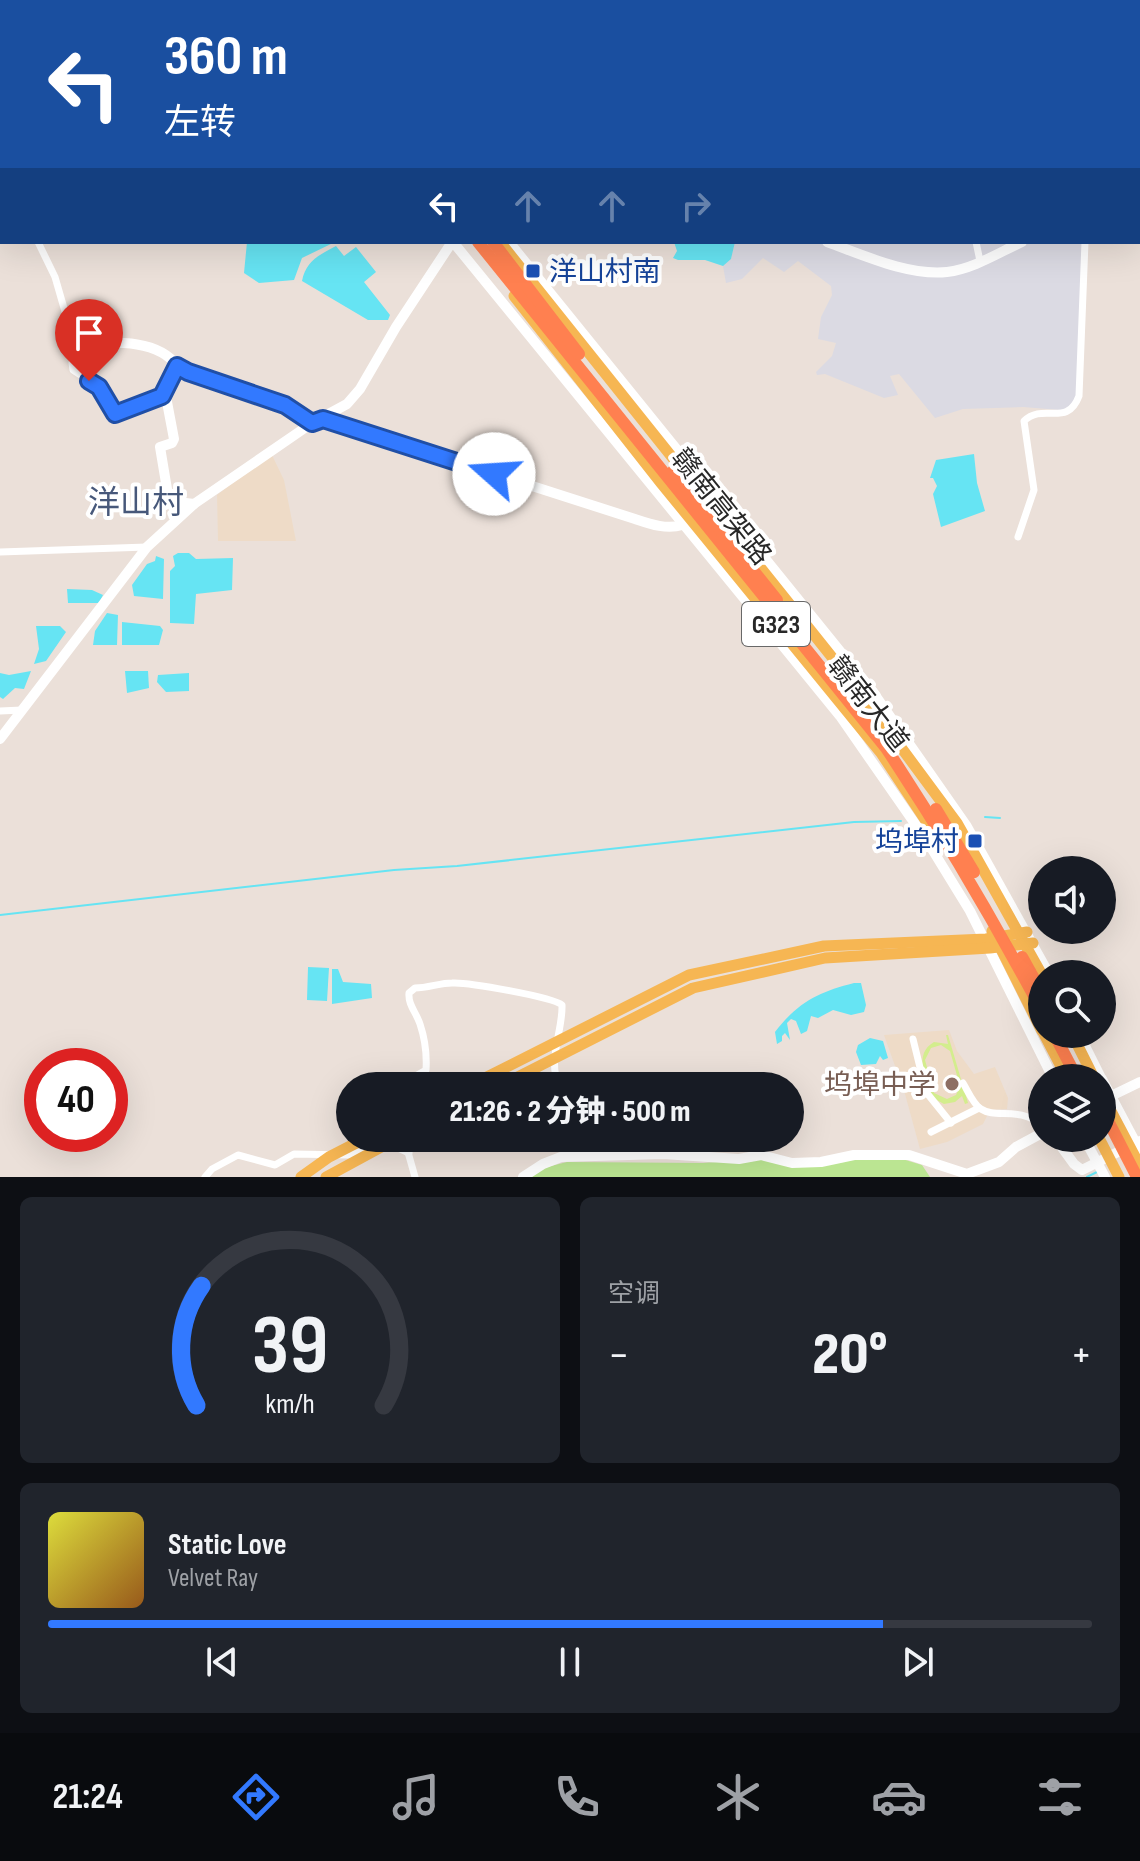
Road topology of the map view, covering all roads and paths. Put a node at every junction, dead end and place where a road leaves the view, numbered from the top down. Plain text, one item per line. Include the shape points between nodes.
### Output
1 (39, 244) edge
2 (452, 244) edge
3 (455, 244) edge
4 (474, 244) edge
5 (480, 244) edge
6 (495, 244) edge
7 (502, 244) edge
8 (511, 244) edge
9 (834, 244) edge
10 (976, 244) edge
11 (1018, 244) edge
12 (1085, 244) edge
13 (980, 261) junction
14 (88, 343) junction
15 (177, 366) junction
16 (162, 396) junction
17 (636, 412) junction
18 (317, 421) junction
19 (618, 428) junction
20 (680, 466) junction
21 (661, 483) junction
22 (194, 504) junction
23 (682, 525) junction
24 (1018, 537) dead end
25 (147, 547) junction
26 (0, 552) edge
27 (22, 710) junction
28 (0, 711) edge
29 (0, 739) edge
30 (1001, 899) junction
31 (980, 910) junction
32 (1025, 938) junction
33 (993, 943) junction
34 (1037, 960) edge
35 (1028, 968) edge
36 (1028, 978) edge
37 (1016, 982) junction
38 (1028, 985) edge
39 (1028, 1004) edge
40 (913, 1039) dead end
41 (558, 1041) junction
42 (555, 1058) junction
43 (1047, 1064) edge
44 (422, 1072) edge
45 (497, 1072) edge
46 (528, 1072) edge
47 (555, 1072) edge
48 (1140, 1082) edge
49 (963, 1083) dead end
50 (1116, 1094) edge
51 (979, 1108) junction
52 (1116, 1115) edge
53 (1028, 1118) edge
54 (1116, 1120) edge
55 (951, 1123) junction
56 (1116, 1126) edge
57 (931, 1132) dead end
58 (1028, 1141) edge
59 (1140, 1141) edge
60 (1116, 1150) edge
61 (1140, 1151) edge
62 (337, 1152) edge
63 (351, 1152) edge
64 (371, 1152) edge
65 (1065, 1152) edge
66 (1092, 1152) edge
67 (1106, 1152) edge
68 (409, 1153) edge
69 (629, 1154) joint
70 (331, 1155) junction
71 (1140, 1166) edge
72 (205, 1177) edge
73 (301, 1177) edge
74 (326, 1177) edge
75 (415, 1177) edge
76 (523, 1177) edge
77 (1105, 1177) edge
78 (1119, 1177) edge
79 (1130, 1177) edge
80 (1137, 1177) edge

1 - 14 street via 68,322
2 - 18 street via 360,389 347,404
3 - 23 street
4 - 19 main road, 赣南大道 / G323
5 - 38 highway, 赣南高架路 via 886,748
6 - 35 highway, 赣南高架路 via 892,742 952,834
7 - 17 main road, 赣南大道 / G323
8 - 32 street via 873,692 966,825
9 - 13 street via 923,271 947,272
10 - 13 street
11 - 13 street
12 - 24 street via 1079,396 1067,412 1039,413 1024,421 1034,490
14 - 15 street via 160,351
14 - 16 street via 71,367 99,387 115,414
15 - 16 street
15 - 18 street
16 - 22 street via 174,427 172,443 160,447 167,495 173,503
17 - 19 main road
17 - 20 main road, 赣南大道 / G323
18 - 22 street
18 - 23 street via 635,519 666,527
19 - 21 main road, 赣南大道 / G323
20 - 21 main road
20 - 30 main road, 赣南大道 / G323 via 873,708 957,823
21 - 31 main road, 赣南大道 / G323 via 881,753
22 - 25 street
23 - 33 street via 840,716
25 - 26 street
25 - 27 street
27 - 28 street
27 - 29 street
30 - 31 main road
30 - 32 main road, 赣南大道 / G323
31 - 33 main road, 赣南大道 / G323
32 - 33 main road
32 - 34 main road, 赣南大道 / G323
33 - 37 main road, 赣南大道 / G323
33 - 41 main road via 824,946 689,975
33 - 42 main road via 825,958 693,988
33 - 43 street
36 - 37 main road
37 - 39 main road, 赣南大道 / G323
40 - 55 street via 926,1092
41 - 42 street
41 - 44 street via 563,1010 558,1001 452,983 415,988 409,1001 425,1043
41 - 45 main road
42 - 46 main road
42 - 47 street
48 - 50 street
49 - 51 street
51 - 53 street
51 - 55 street
52 - 61 street
54 - 71 main road
55 - 57 street
56 - 80 highway
58 - 69 street via 999,1162 967,1174 896,1154 792,1163 761,1155 739,1159
59 - 65 street via 1082,1170
60 - 79 highway
62 - 70 main road
63 - 70 street
64 - 74 main road
66 - 77 street
67 - 78 main road
68 - 75 street
69 - 76 street via 561,1157
70 - 72 street via 294,1154 275,1165 238,1155
70 - 73 main road

